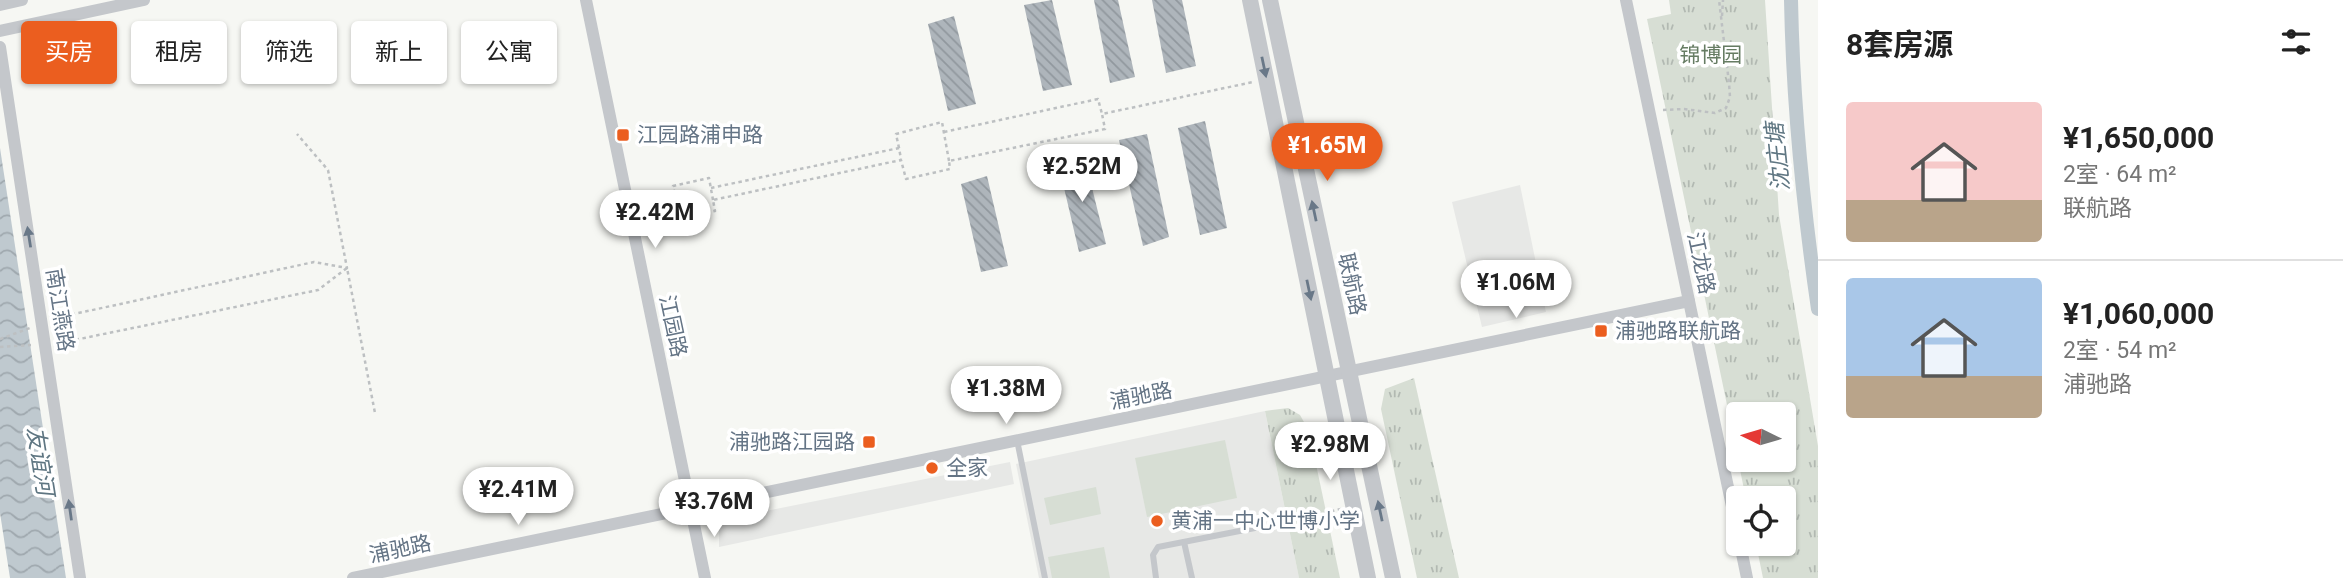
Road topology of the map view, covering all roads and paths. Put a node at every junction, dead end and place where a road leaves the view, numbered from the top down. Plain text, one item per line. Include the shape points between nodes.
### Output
1 (22, 0) edge
2 (144, 0) edge
3 (586, 0) edge
4 (1250, 0) edge
5 (1270, 0) edge
6 (1626, 0) edge
7 (1721, 0) edge
8 (0, 5) edge
9 (0, 31) edge
10 (0, 47) edge
11 (1266, 79) junction
12 (1649, 108) junction
13 (1102, 114) junction
14 (944, 132) junction
15 (297, 134) dead end
16 (899, 148) junction
17 (901, 160) junction
18 (949, 161) junction
19 (711, 188) junction
20 (713, 200) junction
21 (678, 211) junction
22 (642, 218) dead end
23 (347, 268) junction
24 (1689, 301) junction
25 (38, 323) junction
26 (0, 339) edge
27 (41, 346) junction
28 (0, 347) edge
29 (1350, 373) junction
30 (1327, 378) junction
31 (375, 412) dead end
32 (1017, 440) junction
33 (1728, 486) edge
34 (1354, 506) junction
35 (691, 507) junction
36 (1280, 523) joint
37 (1184, 542) junction
38 (1742, 556) edge
39 (80, 578) edge
40 (353, 578) edge
41 (705, 578) edge
42 (1045, 578) edge
43 (1156, 578) edge
44 (1192, 578) edge
45 (1368, 578) edge
46 (1393, 578) edge
47 (1747, 578) edge

1 - 8 street
2 - 9 street
3 - 35 street, 江园路
4 -> 11 street, 联航路
29 -> 5 street, 联航路
6 - 12 street, 江龙路
7 - 12 path via 1730,97 1726,108 1714,113
25 -> 10 street, 南江燕路
11 - 13 path
11 -> 30 street, 联航路
12 - 24 street, 江龙路
13 - 14 path via 1098,99
13 - 18 path via 1105,129
14 - 16 path via 942,122 896,134
14 - 18 path
15 - 23 path via 328,170
16 - 17 path
16 - 19 path
17 - 18 path via 906,178 950,169
17 - 20 path
19 - 20 path
19 - 21 path via 709,178 673,186
20 - 21 path via 715,211 680,218
21 - 22 path
23 - 25 path via 314,262
23 - 27 path via 318,290
23 - 31 path
24 - 29 street, 浦驰路
24 - 33 street, 江龙路
25 - 26 path
25 - 27 street, 南江燕路
27 - 28 path
39 -> 27 street, 南江燕路
29 - 30 street, 浦驰路
46 -> 29 street, 联航路
30 - 32 street, 浦驰路
30 - 34 street, 联航路
32 - 35 street, 浦驰路
32 - 42 lane
34 - 36 path
34 - 45 street, 联航路
35 - 40 street, 浦驰路
35 - 41 street, 江园路
36 - 37 lane
37 - 43 lane via 1155,550
37 - 44 lane
38 - 47 street

